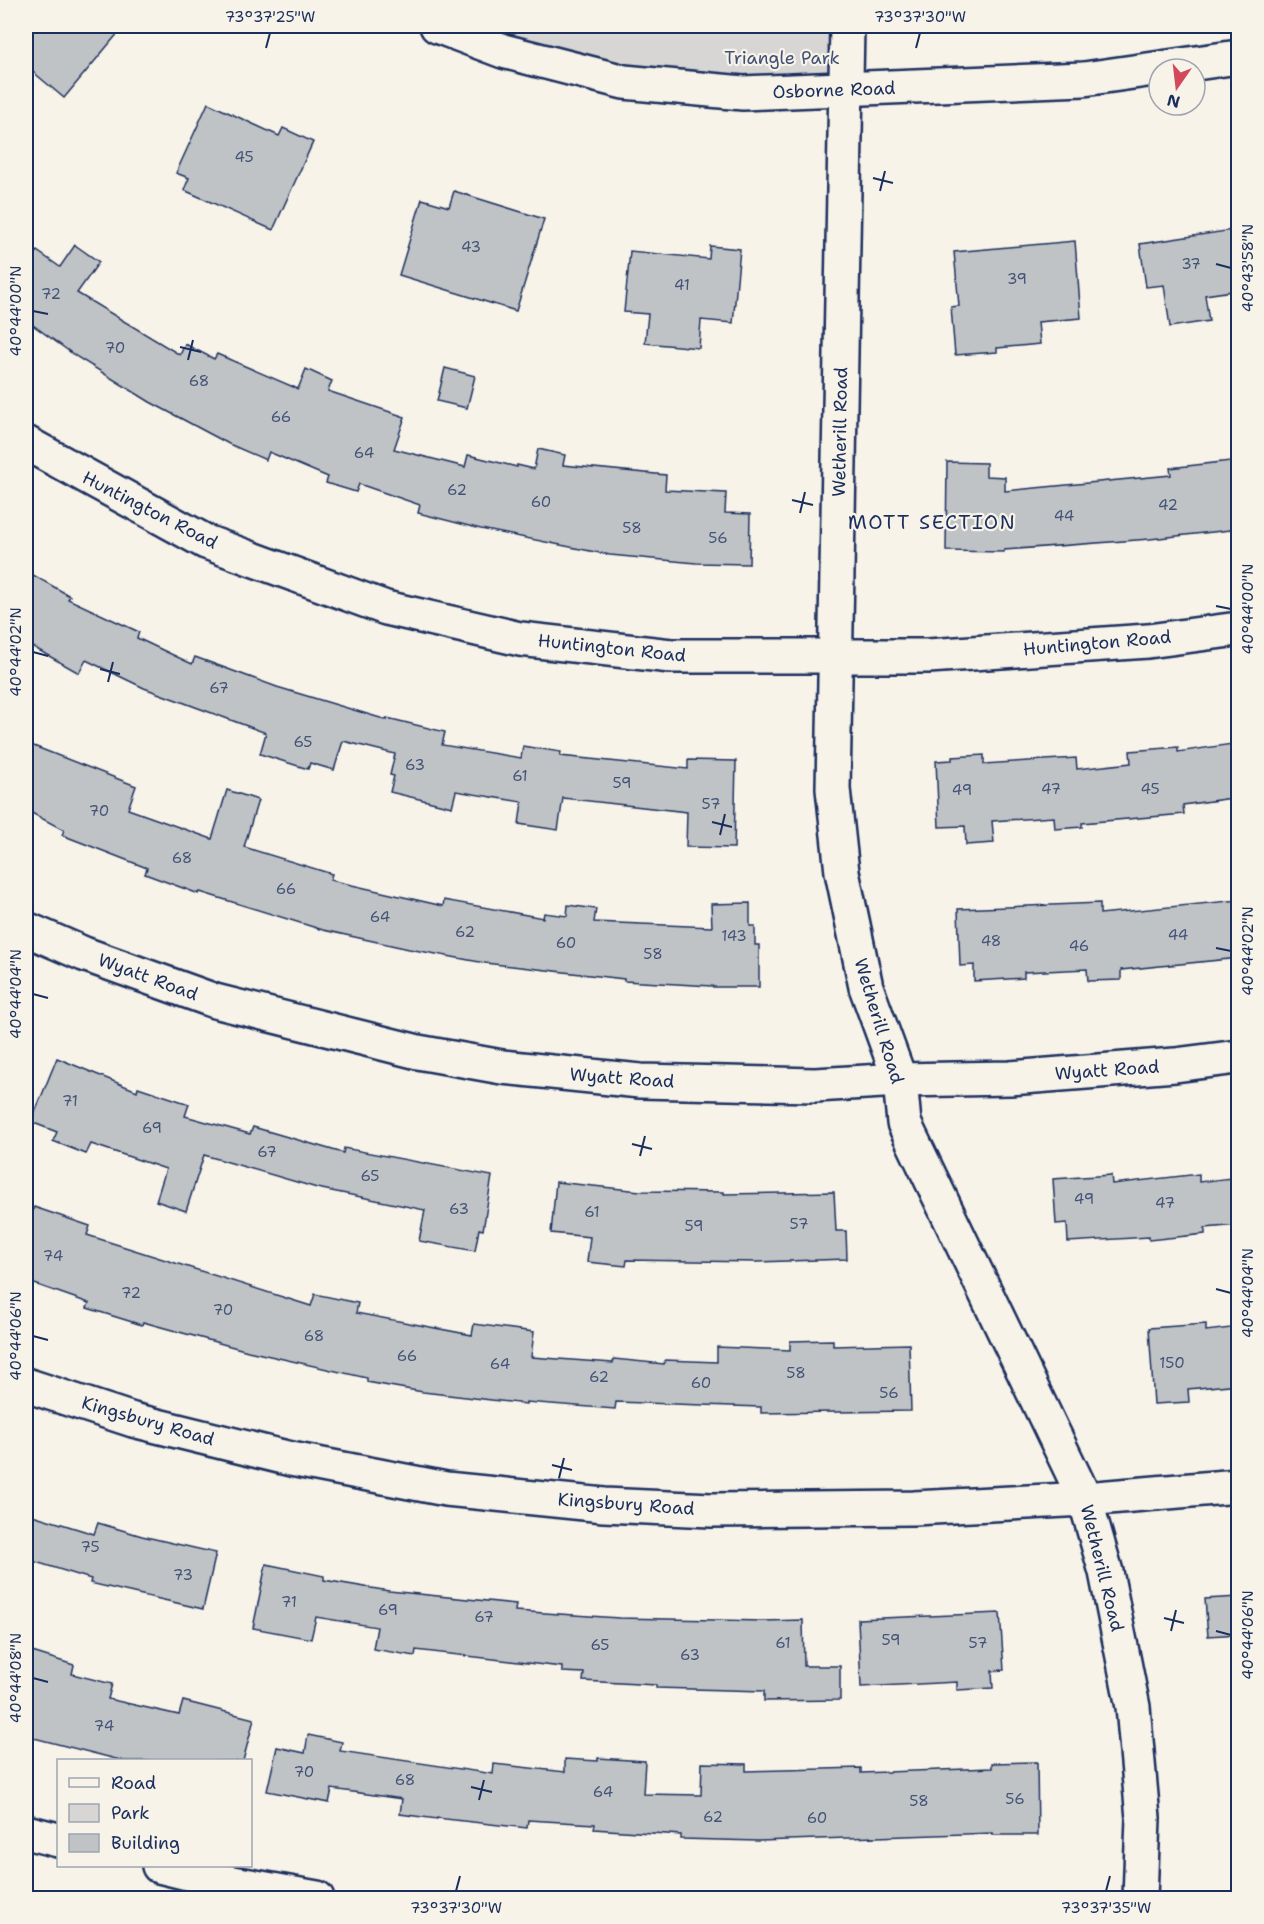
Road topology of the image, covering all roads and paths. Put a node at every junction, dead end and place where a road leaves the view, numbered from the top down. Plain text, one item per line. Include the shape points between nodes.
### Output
1 (437, 26) edge
2 (847, 26) edge
3 (1239, 57) edge
4 (847, 89) junction
5 (26, 443) edge
6 (1239, 629) edge
7 (836, 656) junction
8 (26, 929) edge
9 (1239, 1057) edge
10 (900, 1080) junction
11 (26, 1385) edge
12 (1239, 1486) edge
13 (1085, 1499) junction
14 (26, 1832) edge
15 (57, 1840) edge
16 (163, 1867) edge
17 (317, 1899) edge
18 (1140, 1899) edge

1 - 4 street, Osborne Road via 503,51 624,82 743,93
2 - 4 street, Wetherill Road
3 - 4 street, Osborne Road via 1084,78
4 - 7 street, Wetherill Road
5 - 7 street, Huntington Road via 206,542 386,608 520,639 670,656
6 - 7 street, Huntington Road via 1148,641 939,655
7 - 10 street, Wetherill Road via 833,789 842,872 866,987
8 - 10 street, Wyatt Road via 214,1000 418,1052 481,1063 640,1082 815,1085
9 - 10 street, Wyatt Road via 1010,1078
10 - 13 street, Wetherill Road via 904,1123
11 - 13 street, Kingsbury Road via 134,1420 268,1454 446,1489 604,1505 711,1510 914,1508
12 - 13 street, Kingsbury Road
13 - 18 street, Wetherill Road via 1106,1572 1133,1707 1143,1818
14 - 15 street
16 - 17 street

